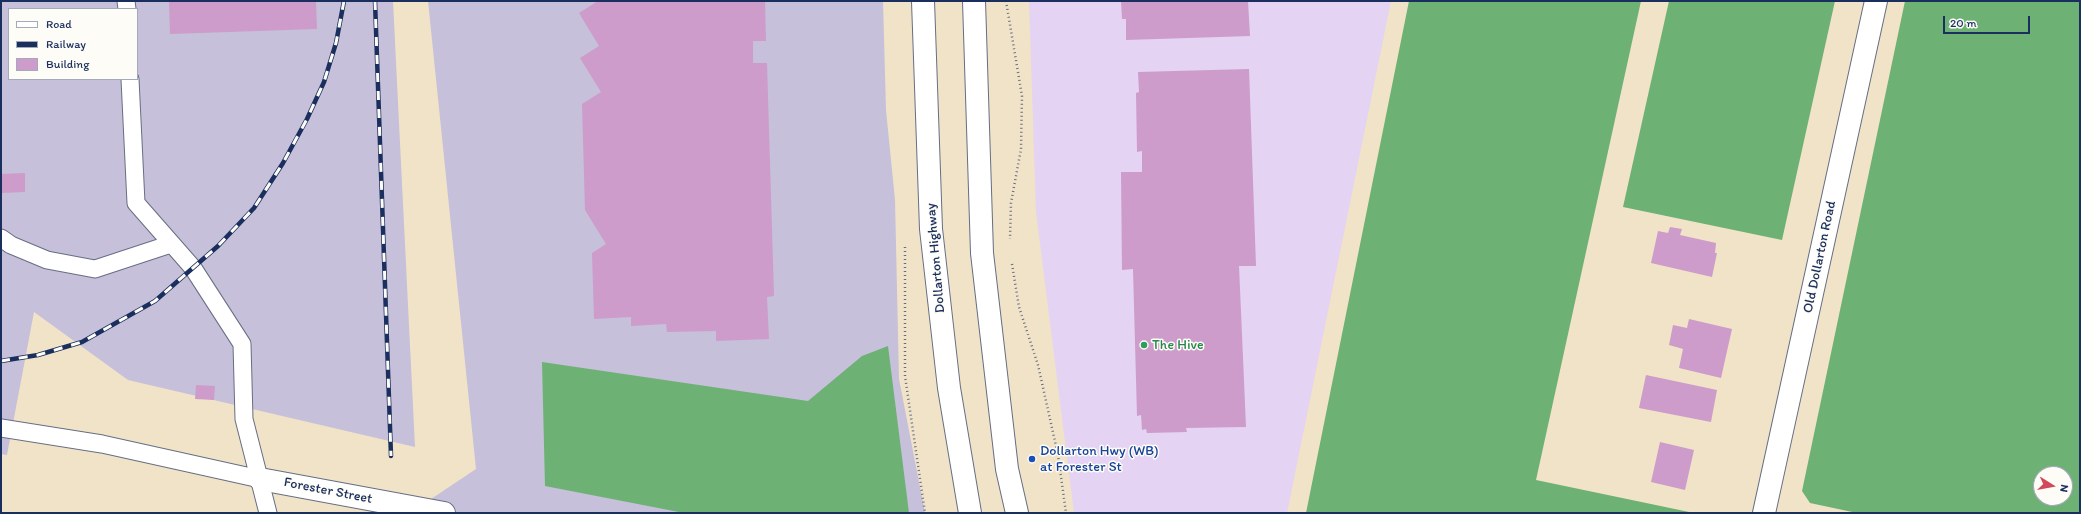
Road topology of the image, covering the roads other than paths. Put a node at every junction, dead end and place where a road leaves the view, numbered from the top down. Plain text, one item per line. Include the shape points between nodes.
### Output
1 (923, 1) edge
2 (974, 1) edge
3 (1876, 1) edge
4 (130, 80) edge
5 (1, 238) edge
6 (172, 244) junction
7 (1, 428) edge
8 (260, 479) junction
9 (965, 508) edge
10 (268, 513) edge
11 (444, 513) edge
12 (1017, 513) edge
13 (1764, 513) edge

1 - 9 street, Dollarton Highway via 931,229
2 - 12 street via 982,253 1008,469
3 - 13 street, Old Dollarton Road
4 - 6 lane via 136,202
5 - 6 lane via 11,245 47,260 95,269
6 - 8 lane via 193,268 242,344 244,419
7 - 8 lane via 102,444
8 - 10 lane
8 - 11 street, Forester Street

